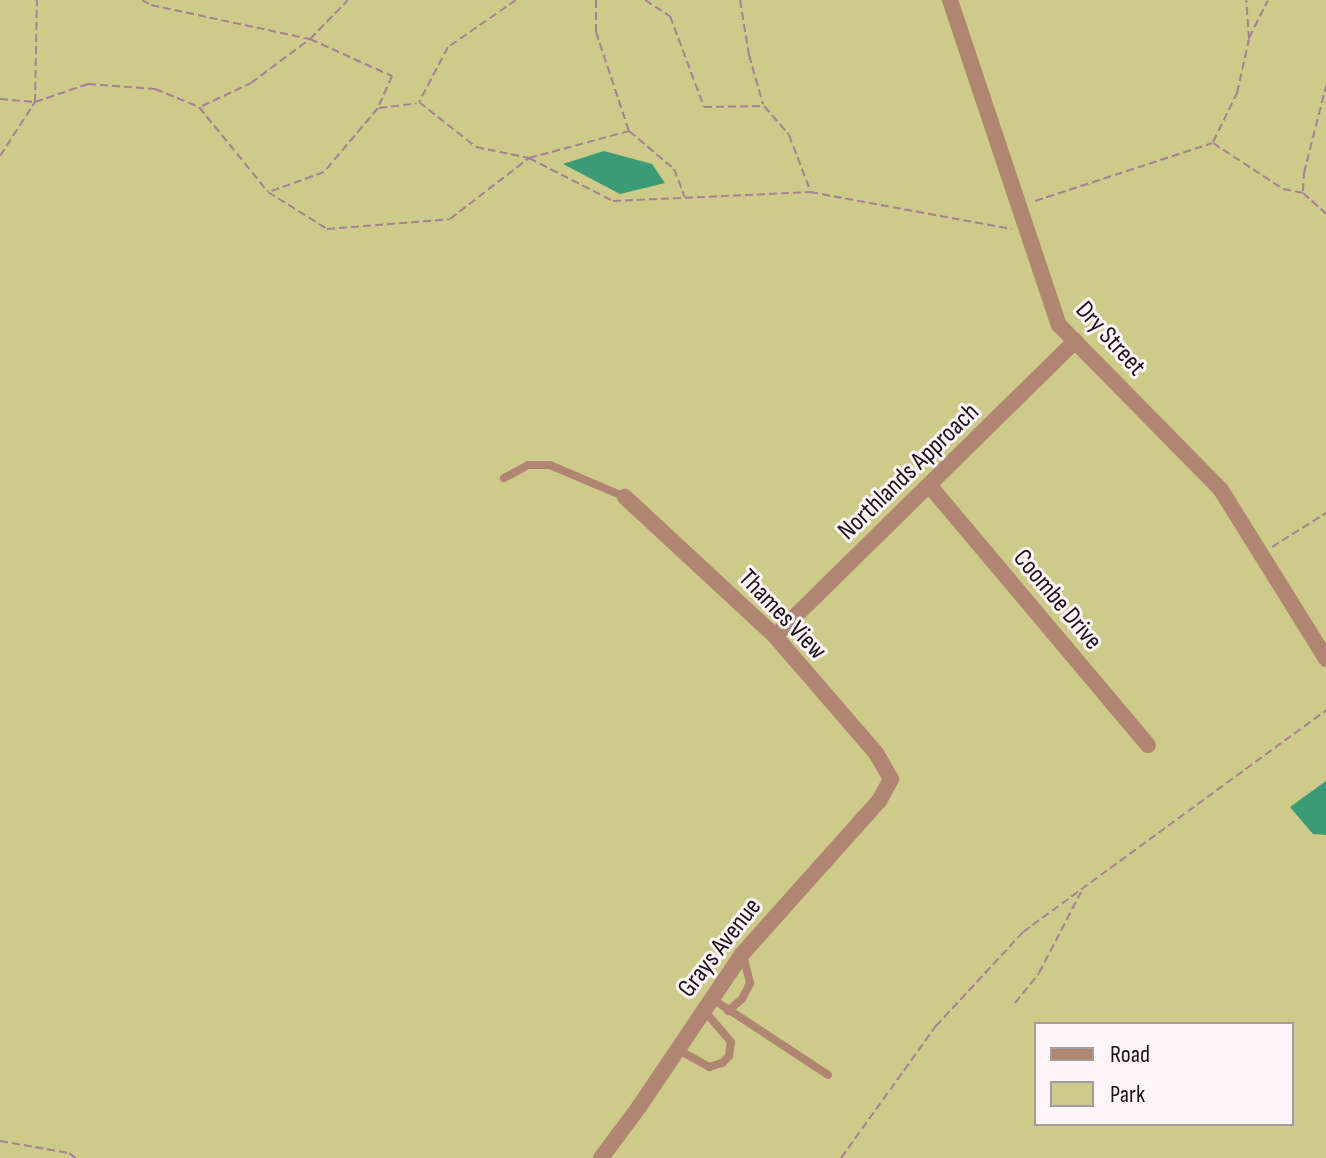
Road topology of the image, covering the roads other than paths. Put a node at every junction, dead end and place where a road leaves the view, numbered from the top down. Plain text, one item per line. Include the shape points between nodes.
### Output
1 (950, 0) edge
2 (1075, 341) junction
3 (504, 478) dead end
4 (929, 485) junction
5 (625, 497) joint
6 (775, 636) junction
7 (1326, 659) edge
8 (1148, 745) dead end
9 (891, 779) joint
10 (743, 953) junction
11 (707, 1003) junction
12 (728, 1011) junction
13 (676, 1048) junction
14 (828, 1075) dead end
15 (601, 1158) edge

1 - 2 street, Dry Street via 1059,325
2 - 4 street, Northlands Approach
2 - 7 street, Dry Street via 1221,490
3 - 5 lane via 528,465 550,465
4 - 6 street, Northlands Approach
4 - 8 street, Coombe Drive
5 - 6 street, Thames View
6 - 9 street, Thames View via 876,753
9 - 10 street, Grays Avenue via 879,801
10 - 11 street, Grays Avenue
10 - 12 lane via 750,983
11 - 12 lane
11 - 13 street, Grays Avenue
11 - 13 lane via 731,1042 729,1056 709,1067
12 - 14 lane
13 - 15 street, Grays Avenue

